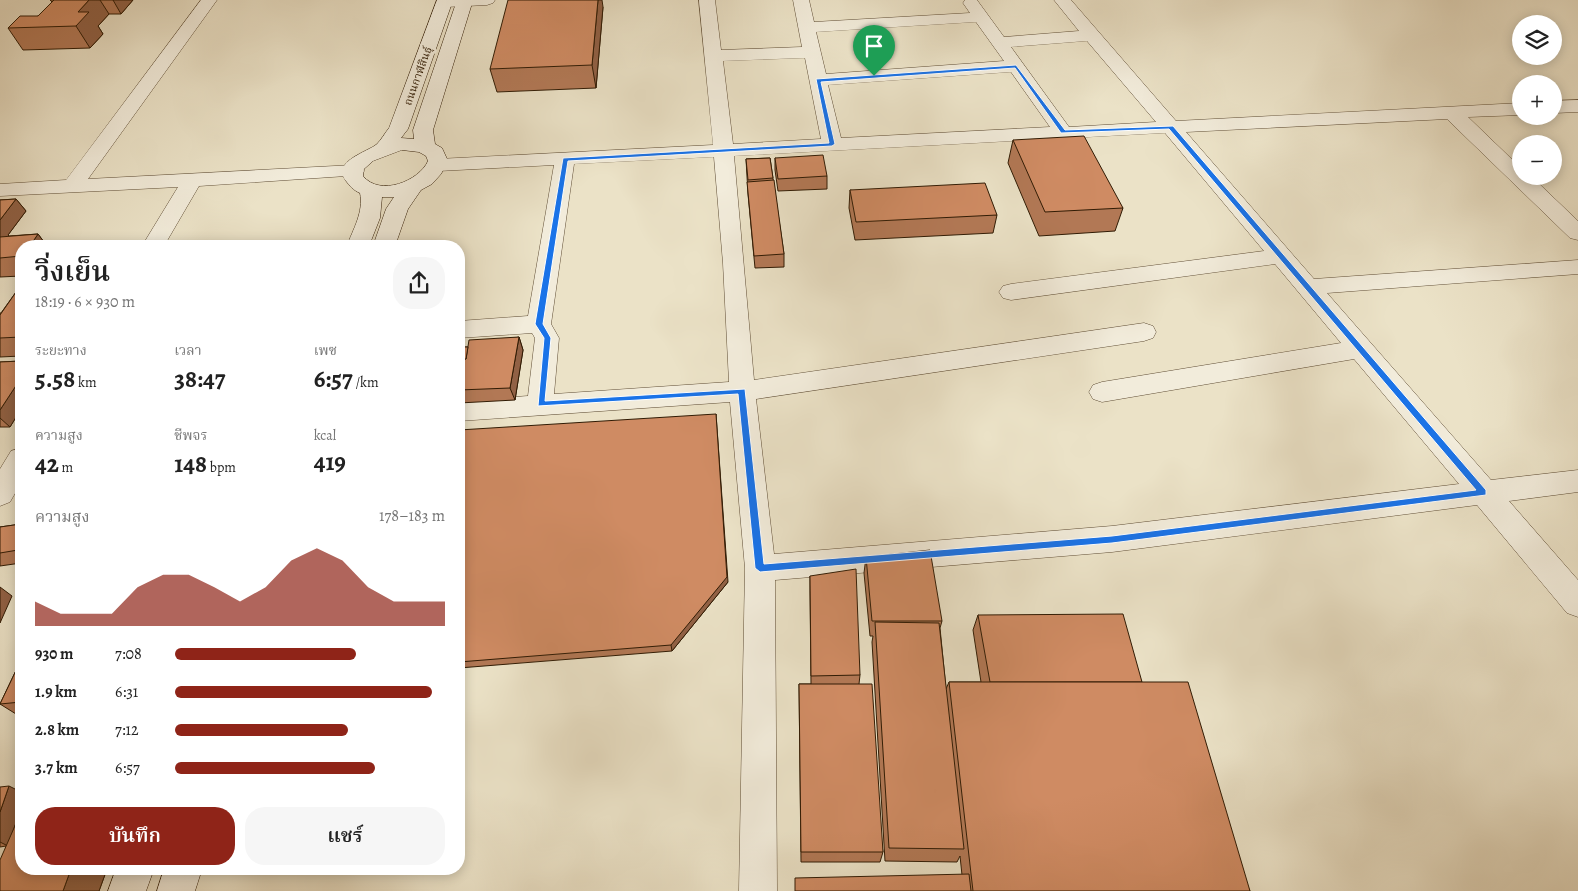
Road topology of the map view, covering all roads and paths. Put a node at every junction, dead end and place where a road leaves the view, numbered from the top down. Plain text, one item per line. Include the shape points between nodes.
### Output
1 (209, 0) edge
2 (465, 0) edge
3 (487, 0) edge
4 (708, 0) edge
5 (801, 0) edge
6 (969, 0) edge
7 (1062, 0) edge
8 (445, 1) edge
9 (981, 17) junction
10 (806, 27) junction
11 (1092, 36) junction
12 (1000, 44) junction
13 (812, 52) junction
14 (713, 56) junction
15 (1016, 66) junction
16 (818, 80) junction
17 (1578, 106) edge
18 (1562, 107) edge
19 (1512, 109) edge
20 (1451, 112) junction
21 (1170, 127) junction
22 (1063, 132) junction
23 (832, 144) junction
24 (425, 146) junction
25 (384, 148) junction
26 (724, 151) junction
27 (565, 159) junction
28 (438, 166) junction
29 (354, 171) junction
30 (192, 180) junction
31 (72, 186) junction
32 (412, 187) junction
33 (0, 190) edge
34 (370, 190) junction
35 (1578, 233) edge
36 (157, 240) edge
37 (360, 240) edge
38 (386, 240) edge
39 (1280, 256) junction
40 (1578, 267) edge
41 (1307, 287) junction
42 (1011, 292) dead end
43 (539, 324) junction
44 (465, 329) edge
45 (1144, 332) dead end
46 (1360, 349) junction
47 (742, 391) junction
48 (1102, 392) dead end
49 (540, 404) junction
50 (465, 410) edge
51 (15, 469) edge
52 (1578, 481) edge
53 (1484, 493) junction
54 (0, 494) edge
55 (760, 568) junction
56 (1578, 603) edge
57 (133, 875) edge
58 (181, 875) edge
59 (127, 891) edge
60 (176, 891) edge
61 (758, 891) edge

1 - 31 street
2 - 3 street
2 - 8 street
2 - 24 street, ถนนกาฬสินธุ์ via 423,130
4 - 14 street
5 - 10 street
6 - 9 street
7 - 11 street
8 - 25 street, ถนนกาฬสินธุ์ via 398,129
9 - 10 street
9 - 12 street
10 - 13 street
11 - 12 street
11 - 21 street
12 - 15 street
13 - 14 street
13 - 16 street
14 - 26 street
15 - 16 street
15 - 22 street
16 - 23 street
17 - 18 street
19 - 20 street
20 - 21 street
20 - 35 street
21 - 22 street
21 - 39 street
22 - 23 street
23 - 26 street
24 - 25 street via 402,144
24 - 28 street via 437,155
25 - 29 street via 366,156
26 - 27 street
26 - 47 street
27 - 28 street
27 - 43 street
28 - 32 street via 433,174
29 - 30 street
29 - 34 street via 360,185
30 - 31 street
30 - 36 street
31 - 33 street
32 - 34 street via 397,191
32 - 38 street via 397,209
34 - 37 street via 372,209
39 - 41 street
39 - 42 street
40 - 41 street
41 - 46 street
43 - 44 street
43 - 49 street via 547,338
45 - 47 street
46 - 48 street
46 - 53 street
47 - 49 street
47 - 55 street
49 - 50 street
51 - 54 street
52 - 53 street
53 - 55 street via 1112,539
53 - 56 street
55 - 61 street
57 - 59 street
58 - 60 street

